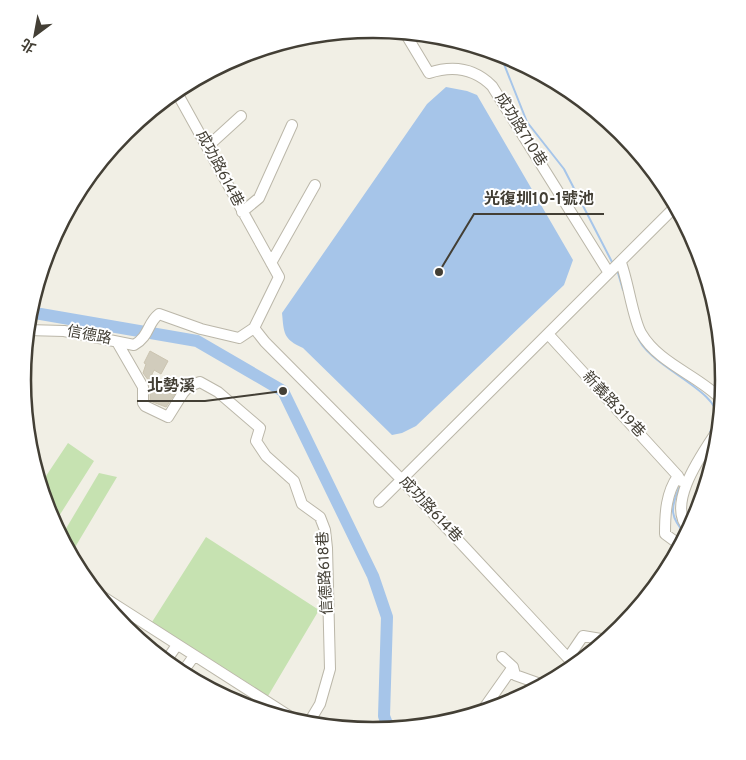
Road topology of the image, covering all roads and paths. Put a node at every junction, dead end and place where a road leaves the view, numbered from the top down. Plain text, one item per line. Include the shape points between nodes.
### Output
1 (409, 40) edge
2 (180, 98) edge
3 (241, 116) dead end
4 (292, 125) dead end
5 (207, 147) junction
6 (315, 185) dead end
7 (242, 212) junction
8 (670, 212) edge
9 (620, 262) junction
10 (271, 263) junction
11 (609, 273) junction
12 (254, 328) junction
13 (35, 330) edge
14 (548, 334) junction
15 (118, 342) junction
16 (714, 394) edge
17 (708, 444) edge
18 (678, 476) junction
19 (402, 479) junction
20 (685, 488) junction
21 (379, 502) dead end
22 (684, 522) edge
23 (675, 541) edge
24 (117, 606) edge
25 (596, 638) edge
26 (177, 645) junction
27 (170, 655) edge
28 (194, 656) junction
29 (502, 657) dead end
30 (187, 666) edge
31 (513, 667) junction
32 (534, 682) edge
33 (488, 702) edge
34 (273, 707) edge
35 (313, 716) edge

1 - 11 street, 成功路710巷 via 429,73 444,69 466,70 476,73 492,86
2 - 5 street, 成功路614巷
3 - 5 street
4 - 7 street via 259,198
5 - 7 street, 成功路614巷
6 - 10 street
7 - 10 street, 成功路614巷
8 - 9 street
9 - 11 street
9 - 16 street via 640,331 651,348
10 - 12 street, 成功路614巷 via 279,277
11 - 14 street
12 - 15 street, 信德路 via 239,338 159,314 153,318 146,335 134,345
12 - 19 street, 成功路614巷
13 - 15 street, 信德路 via 64,331
14 - 18 street, 新義路319巷
14 - 19 street
15 - 35 street, 信德路618巷 via 143,387 145,406 168,416 189,386 200,382 218,392 260,428 256,441 275,465 292,477 302,504 316,513 323,523 327,548 330,669 320,704
17 - 20 street
18 - 20 street, 新義路319巷
18 - 23 street via 670,487 665,514 665,534
19 - 21 street
19 - 25 street, 成功路614巷 via 568,658 583,636
20 - 22 street via 681,505
24 - 26 street
26 - 27 street
26 - 28 street
28 - 30 street
28 - 34 street
29 - 31 street
31 - 32 street via 515,675
31 - 33 street

